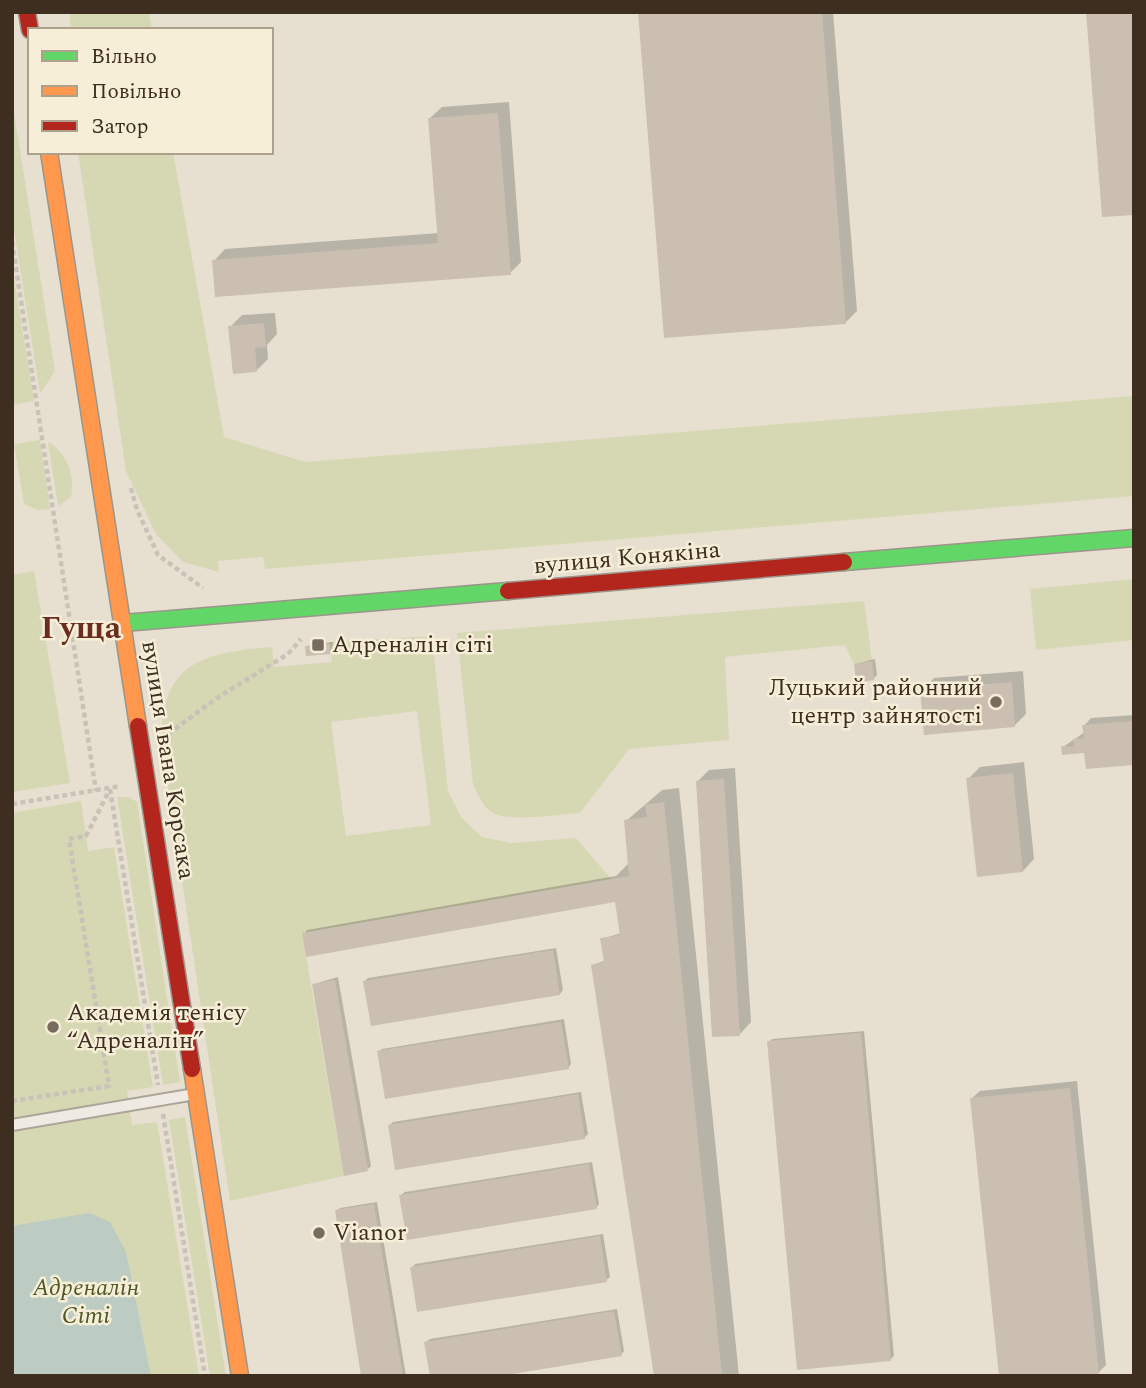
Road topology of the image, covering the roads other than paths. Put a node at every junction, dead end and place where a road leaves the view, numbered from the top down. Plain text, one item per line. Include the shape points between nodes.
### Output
1 (49, 154) edge
2 (1134, 538) edge
3 (123, 623) junction
4 (194, 1094) junction
5 (12, 1125) edge
6 (240, 1376) edge

1 - 3 street, вулиця Івана Корсака
2 - 3 street, вулиця Конякіна
3 - 4 street, вулиця Івана Корсака
4 - 5 lane
4 - 6 street, вулиця Івана Корсака

